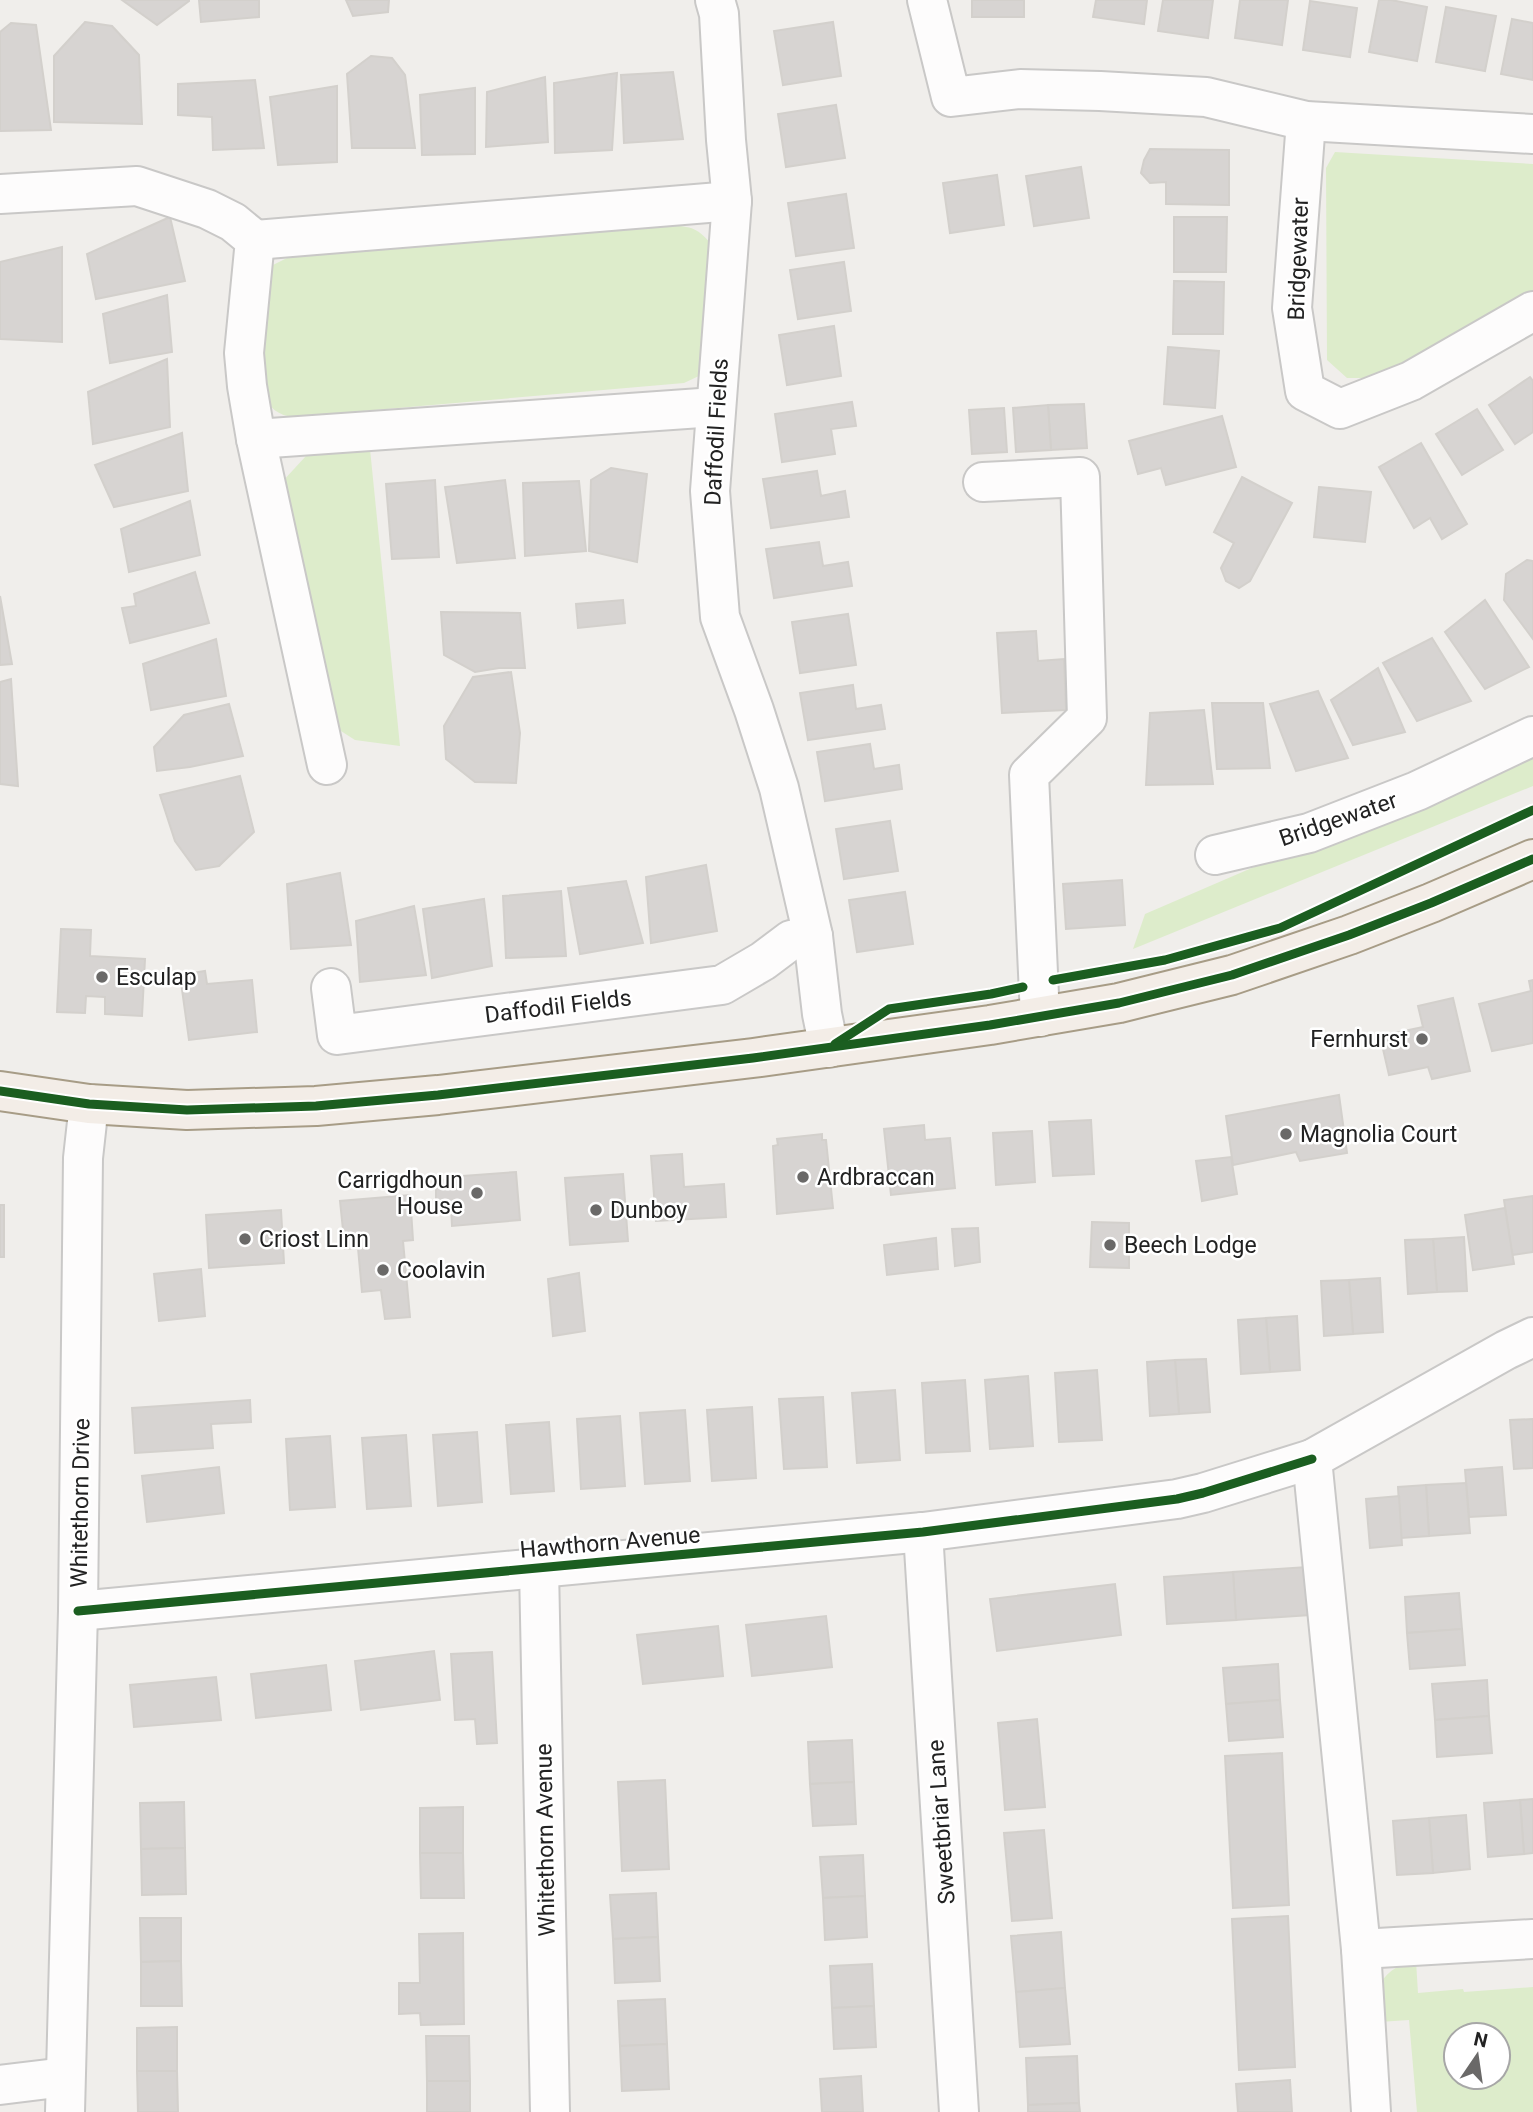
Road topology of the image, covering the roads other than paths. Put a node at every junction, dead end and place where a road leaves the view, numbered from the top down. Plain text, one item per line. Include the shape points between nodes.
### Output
1 (715, 0) edge
2 (927, 0) edge
3 (1306, 121) junction
4 (1533, 134) edge
5 (0, 194) edge
6 (732, 201) junction
7 (255, 240) junction
8 (1533, 311) edge
9 (715, 407) junction
10 (256, 439) junction
11 (983, 482) dead end
12 (1533, 736) edge
13 (327, 765) dead end
14 (1215, 855) dead end
15 (1533, 859) edge
16 (813, 936) junction
17 (331, 988) dead end
18 (1040, 1017) junction
19 (829, 1048) junction
20 (0, 1091) edge
21 (89, 1104) junction
22 (1533, 1337) edge
23 (1312, 1459) junction
24 (923, 1532) junction
25 (539, 1569) junction
26 (78, 1611) junction
27 (1533, 1940) edge
28 (1361, 1948) junction
29 (0, 2085) edge
30 (65, 2094) edge
31 (550, 2112) edge
32 (959, 2112) edge
33 (1371, 2112) edge

1 - 6 street, Daffodil Fields
2 - 3 street via 951,97 1020,89 1206,97
3 - 4 street
3 - 8 street, Bridgewater via 1292,308 1305,391 1340,410 1410,382
5 - 7 street via 137,186 207,209
6 - 7 street
6 - 9 street, Daffodil Fields
7 - 10 street via 244,353
9 - 10 street
9 - 16 street, Daffodil Fields via 710,491 720,617 779,788
10 - 13 street
11 - 18 street via 1080,477 1087,718 1029,775
12 - 14 street, Bridgewater via 1309,833
15 - 18 main road via 1349,935 1232,975
16 - 17 street, Daffodil Fields via 791,940 722,985 337,1035
16 - 19 street, Daffodil Fields
18 - 19 main road
19 - 21 main road via 356,1104 187,1110
20 - 21 main road
21 - 26 street, Whitethorn Drive via 83,1158
22 - 23 street, Hawthorn Avenue
23 - 24 street, Hawthorn Avenue via 1177,1499
23 - 28 street
24 - 25 street, Hawthorn Avenue
24 - 32 street, Sweetbriar Lane
25 - 26 street, Hawthorn Avenue
25 - 31 street, Whitethorn Avenue
26 - 30 street, Whitethorn Drive
27 - 28 street
28 - 33 street
29 - 30 street

